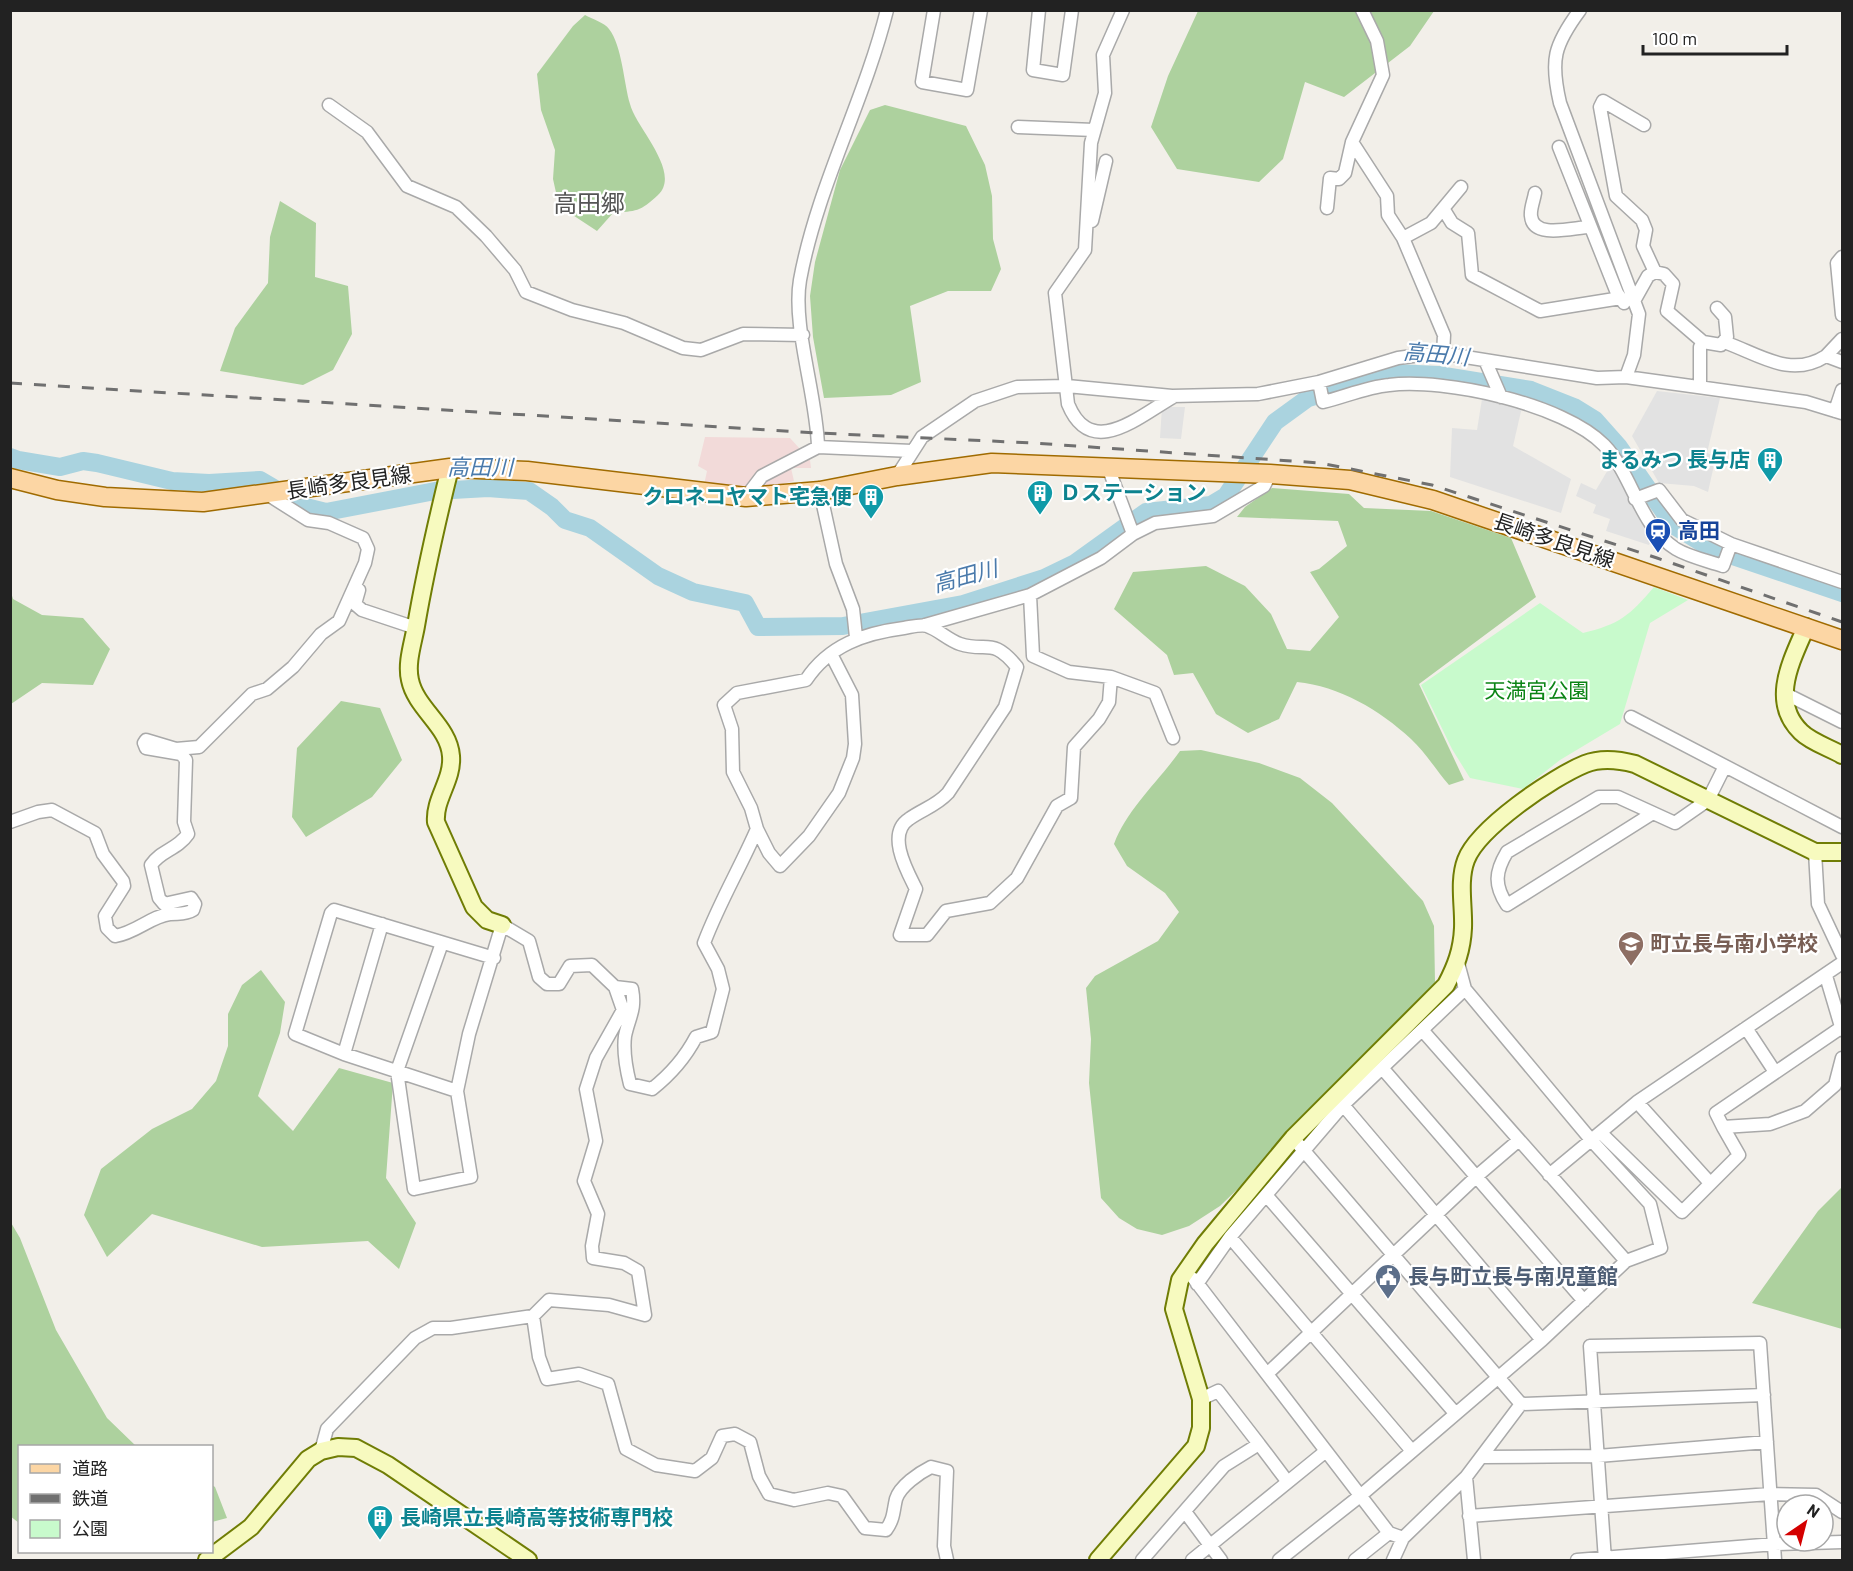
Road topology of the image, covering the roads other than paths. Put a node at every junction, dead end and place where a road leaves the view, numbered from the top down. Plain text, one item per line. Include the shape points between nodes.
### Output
1 (934, 10) edge
2 (981, 10) edge
3 (1039, 10) edge
4 (1072, 10) edge
5 (1123, 10) edge
6 (1362, 10) edge
7 (1580, 10) edge
8 (884, 13) edge
9 (328, 105) dead end
10 (1644, 125) dead end
11 (1018, 127) dead end
12 (1094, 130) junction
13 (1352, 142) junction
14 (1559, 147) dead end
15 (1106, 161) dead end
16 (1461, 187) dead end
17 (1535, 193) dead end
18 (1327, 208) dead end
19 (1444, 210) junction
20 (1086, 222) junction
21 (1590, 227) junction
22 (1403, 238) junction
23 (1842, 257) edge
24 (1655, 272) junction
25 (1621, 298) junction
26 (1635, 304) junction
27 (1717, 308) dead end
28 (1842, 315) edge
29 (803, 335) junction
30 (1842, 339) edge
31 (1703, 342) junction
32 (1724, 342) junction
33 (1443, 355) junction
34 (1826, 356) junction
35 (1485, 360) junction
36 (1842, 362) edge
37 (1626, 377) junction
38 (1319, 385) junction
39 (1067, 386) junction
40 (1700, 387) junction
41 (1842, 390) edge
42 (1174, 396) junction
43 (1501, 397) junction
44 (1839, 412) edge
45 (818, 447) junction
46 (912, 451) junction
47 (1108, 467) junction
48 (448, 474) junction
49 (1264, 474) junction
50 (897, 476) junction
51 (10, 478) edge
52 (820, 492) junction
53 (270, 494) junction
54 (746, 497) junction
55 (1635, 499) junction
56 (1133, 534) junction
57 (1731, 543) junction
58 (365, 563) junction
59 (1842, 582) edge
60 (1030, 595) junction
61 (925, 625) junction
62 (1806, 627) junction
63 (416, 628) junction
64 (856, 634) junction
65 (1842, 640) edge
66 (831, 654) junction
67 (1111, 677) junction
68 (1784, 693) junction
69 (1631, 717) dead end
70 (1842, 722) edge
71 (1173, 738) dead end
72 (1842, 755) edge
73 (1725, 766) junction
74 (1708, 800) junction
75 (1653, 813) junction
76 (10, 822) edge
77 (1842, 827) edge
78 (757, 829) junction
79 (1815, 852) junction
80 (1842, 852) edge
81 (382, 924) junction
82 (502, 925) junction
83 (442, 943) junction
84 (1842, 955) edge
85 (494, 958) junction
86 (1458, 963) junction
87 (1842, 963) edge
88 (1826, 976) junction
89 (615, 987) junction
90 (1465, 989) junction
91 (1746, 1028) junction
92 (1842, 1028) edge
93 (1423, 1031) junction
94 (344, 1054) junction
95 (1842, 1058) edge
96 (1383, 1069) junction
97 (397, 1071) junction
98 (1775, 1072) junction
99 (457, 1091) junction
100 (1636, 1102) junction
101 (1343, 1105) junction
102 (1723, 1127) junction
103 (1597, 1137) junction
104 (1293, 1138) junction
105 (1519, 1140) junction
106 (1305, 1151) junction
107 (1550, 1175) junction
108 (1477, 1176) junction
109 (1710, 1183) junction
110 (1266, 1196) junction
111 (1436, 1214) junction
112 (1230, 1238) junction
113 (1393, 1255) junction
114 (1626, 1261) junction
115 (1187, 1268) junction
116 (1197, 1284) junction
117 (1352, 1294) junction
118 (1584, 1301) junction
119 (533, 1316) junction
120 (1311, 1334) junction
121 (1542, 1340) junction
122 (1267, 1374) junction
123 (1498, 1377) junction
124 (1764, 1395) junction
125 (1201, 1399) junction
126 (1595, 1402) junction
127 (1521, 1404) junction
128 (1455, 1413) junction
129 (1767, 1442) junction
130 (1259, 1444) junction
131 (321, 1451) junction
132 (1326, 1451) junction
133 (1412, 1451) junction
134 (1598, 1456) junction
135 (1483, 1457) junction
136 (1466, 1477) junction
137 (1287, 1481) junction
138 (1770, 1494) junction
139 (1360, 1496) junction
140 (1601, 1506) junction
141 (1842, 1512) edge
142 (1186, 1513) junction
143 (1470, 1516) junction
144 (1389, 1533) junction
145 (1403, 1538) junction
146 (1842, 1542) edge
147 (1774, 1545) junction
148 (1209, 1546) junction
149 (207, 1560) edge
150 (528, 1560) edge
151 (948, 1560) edge
152 (1098, 1560) edge
153 (1142, 1560) edge
154 (1192, 1560) edge
155 (1221, 1560) edge
156 (1279, 1560) edge
157 (1355, 1560) edge
158 (1393, 1560) edge
159 (1474, 1560) edge
160 (1577, 1560) edge
161 (1605, 1560) edge
162 (1775, 1560) edge

1 - 2 street via 922,82 967,90
3 - 4 street via 1033,70 1063,75
5 - 12 street via 1103,55 1105,93
6 - 13 street via 1377,41 1383,75
7 - 26 street via 1554,54 1555,80
8 - 29 street via 800,281
9 - 29 street via 367,132 407,186 456,207 515,270 526,292 572,310 624,323 682,348 700,350 743,334
10 - 24 street via 1611,103 1603,100 1599,107 1616,196 1642,220 1646,230 1643,246
11 - 12 street
12 - 20 street
13 - 18 street via 1345,173 1339,179 1330,178
13 - 22 street via 1387,196 1388,215
14 - 21 street
15 - 20 street via 1092,221
16 - 19 street
17 - 21 street via 1531,215 1539,228 1551,231
19 - 22 street via 1431,223
19 - 25 street via 1452,223 1468,233 1472,275 1516,300 1540,311
20 - 39 street via 1085,250 1055,293
21 - 25 street
22 - 33 street via 1444,336
23 - 28 street via 1838,263
24 - 26 street via 1648,276
24 - 31 street via 1664,274 1673,284 1667,311
25 - 26 street via 1626,305
26 - 37 street via 1639,314 1634,355
27 - 32 street via 1727,326
29 - 45 street via 818,422
30 - 34 street
31 - 32 street
31 - 40 street
32 - 34 street via 1796,367
33 - 35 street
33 - 38 street via 1398,358
34 - 36 street
35 - 37 street via 1597,378
35 - 43 street
37 - 40 street
38 - 42 street via 1258,394
38 - 43 street via 1323,402 1388,385 1416,384
39 - 42 street
39 - 42 street via 1068,404 1075,421 1097,433 1120,427
39 - 46 street via 1017,387 975,401 922,437
40 - 44 street via 1806,402
41 - 44 street
43 - 55 street via 1529,403 1583,426 1621,468
45 - 46 street
45 - 54 street via 762,476
46 - 50 street
47 - 49 main road, 長崎多良見線
47 - 50 main road, 長崎多良見線 via 992,463
47 - 56 street
48 - 53 main road, 長崎多良見線
48 - 54 main road, 長崎多良見線 via 527,471
48 - 63 street
49 - 56 street via 1264,486 1213,516 1155,523
49 - 62 main road, 長崎多良見線 via 1350,480 1433,500
50 - 52 main road, 長崎多良見線
51 - 53 main road, 長崎多良見線 via 57,490 136,501 203,502
52 - 54 main road, 長崎多良見線
52 - 64 street via 836,564 853,609
53 - 58 street via 308,520 329,523 363,538 368,549
55 - 57 street via 1659,490 1682,520
55 - 57 street via 1659,534 1676,549 1723,566
56 - 60 street via 1101,558
57 - 59 street
58 - 63 street via 355,603 362,610
58 - 76 street via 339,621 267,689 252,694 199,747 176,748 146,740 144,743 146,748 181,754 186,760 184,822 188,834 180,845 156,857 150,865 164,904 191,898 193,910 187,914 168,914 131,933 115,936 107,928 105,916 124,886 103,854 95,832 52,810
60 - 61 street
60 - 67 street via 1033,656 1069,672
61 - 64 street
61 - 67 street via 961,644 992,646 1017,667 1005,707 948,793 937,805 907,820 899,835 901,858 916,889 900,935 927,935 946,911 990,903 1017,878 1057,806 1071,798 1074,747 1109,702
62 - 65 main road, 長崎多良見線
62 - 68 street via 1786,673
63 - 82 street via 409,679 415,696 442,732 451,753 435,811 436,822 474,907 487,920
64 - 66 street
66 - 78 street via 814,667 806,680 737,693 724,705 732,729 733,772
66 - 78 street via 852,695 855,744 849,771 839,793 787,862 780,866
67 - 71 street via 1155,693
68 - 70 street
68 - 72 street via 1790,716 1802,733
69 - 73 street
73 - 74 street
73 - 77 street
74 - 75 street via 1675,823
74 - 79 street
74 - 86 street via 1623,761 1585,764 1532,796 1484,831 1465,861
75 - 75 street via 1618,797 1599,797 1507,852 1498,866 1498,892 1507,905
78 - 89 street via 734,881 720,900 705,943 723,989 712,1032 696,1037 687,1055 652,1089 630,1084 625,1066 625,1036 635,1005 632,989
79 - 80 street
79 - 84 street via 1818,904
81 - 83 street
81 - 94 street
81 - 94 street via 334,910 331,913 295,1034
82 - 85 street
82 - 89 street via 530,941 539,977 547,984 559,984 570,966 592,965
83 - 85 street
83 - 97 street
85 - 99 street via 468,1034
86 - 90 street
86 - 104 street via 1431,1002
87 - 88 street
88 - 91 street
88 - 92 street
89 - 119 street via 623,1010 596,1058 586,1089 596,1141 584,1182 598,1214 593,1258 624,1263 638,1271 645,1315 609,1305 549,1300
90 - 93 street
90 - 103 street
91 - 98 street
91 - 100 street
92 - 98 street
93 - 96 street
93 - 105 street
94 - 97 street
95 - 102 street via 1835,1085 1805,1112 1770,1125
96 - 101 street
96 - 108 street
97 - 99 street
97 - 99 street via 414,1189 471,1177
98 - 102 street via 1716,1113
100 - 103 street
100 - 109 street
101 - 106 street
101 - 111 street
102 - 109 street via 1739,1155
103 - 107 street
103 - 109 street via 1682,1212
103 - 114 street via 1650,1204 1661,1248
104 - 106 street
104 - 115 street
105 - 107 street
105 - 108 street
106 - 110 street
106 - 113 street
107 - 114 street
108 - 111 street
108 - 118 street
110 - 112 street
110 - 117 street
111 - 113 street
111 - 121 street
112 - 116 street
112 - 120 street
113 - 117 street
113 - 123 street
114 - 118 street
115 - 116 street
115 - 125 street via 1176,1290 1174,1309
116 - 122 street
117 - 120 street
117 - 128 street
118 - 121 street
119 - 131 street via 433,1328 415,1338 327,1429
119 - 151 street via 539,1357 547,1379 579,1374 608,1384 626,1449 656,1465 695,1472 712,1458 722,1436 735,1434 750,1442 768,1494 794,1500 828,1493 842,1496 865,1528 886,1530 895,1517 897,1497 917,1475 931,1467 947,1471 944,1546
120 - 122 street
120 - 133 street
121 - 123 street
122 - 132 street
123 - 127 street
123 - 128 street
124 - 126 street
124 - 126 street via 1760,1343 1590,1346
124 - 129 street
125 - 130 street via 1218,1392
125 - 152 street via 1201,1428 1196,1446
126 - 127 street
126 - 134 street
127 - 135 street
128 - 133 street
129 - 134 street
129 - 138 street
130 - 137 street
130 - 142 street via 1224,1467
131 - 149 street via 297,1470 251,1527
131 - 150 street via 356,1448 370,1454
132 - 137 street
132 - 139 street
133 - 139 street
134 - 135 street
134 - 140 street
135 - 136 street
136 - 143 street
136 - 145 street
137 - 148 street
138 - 140 street
138 - 141 street via 1816,1495
138 - 147 street
139 - 144 street
139 - 156 street
140 - 143 street
140 - 161 street
142 - 148 street
142 - 153 street
143 - 159 street
144 - 145 street
144 - 157 street
145 - 158 street
146 - 147 street
147 - 161 street
147 - 162 street
148 - 154 street
148 - 155 street
160 - 161 street

